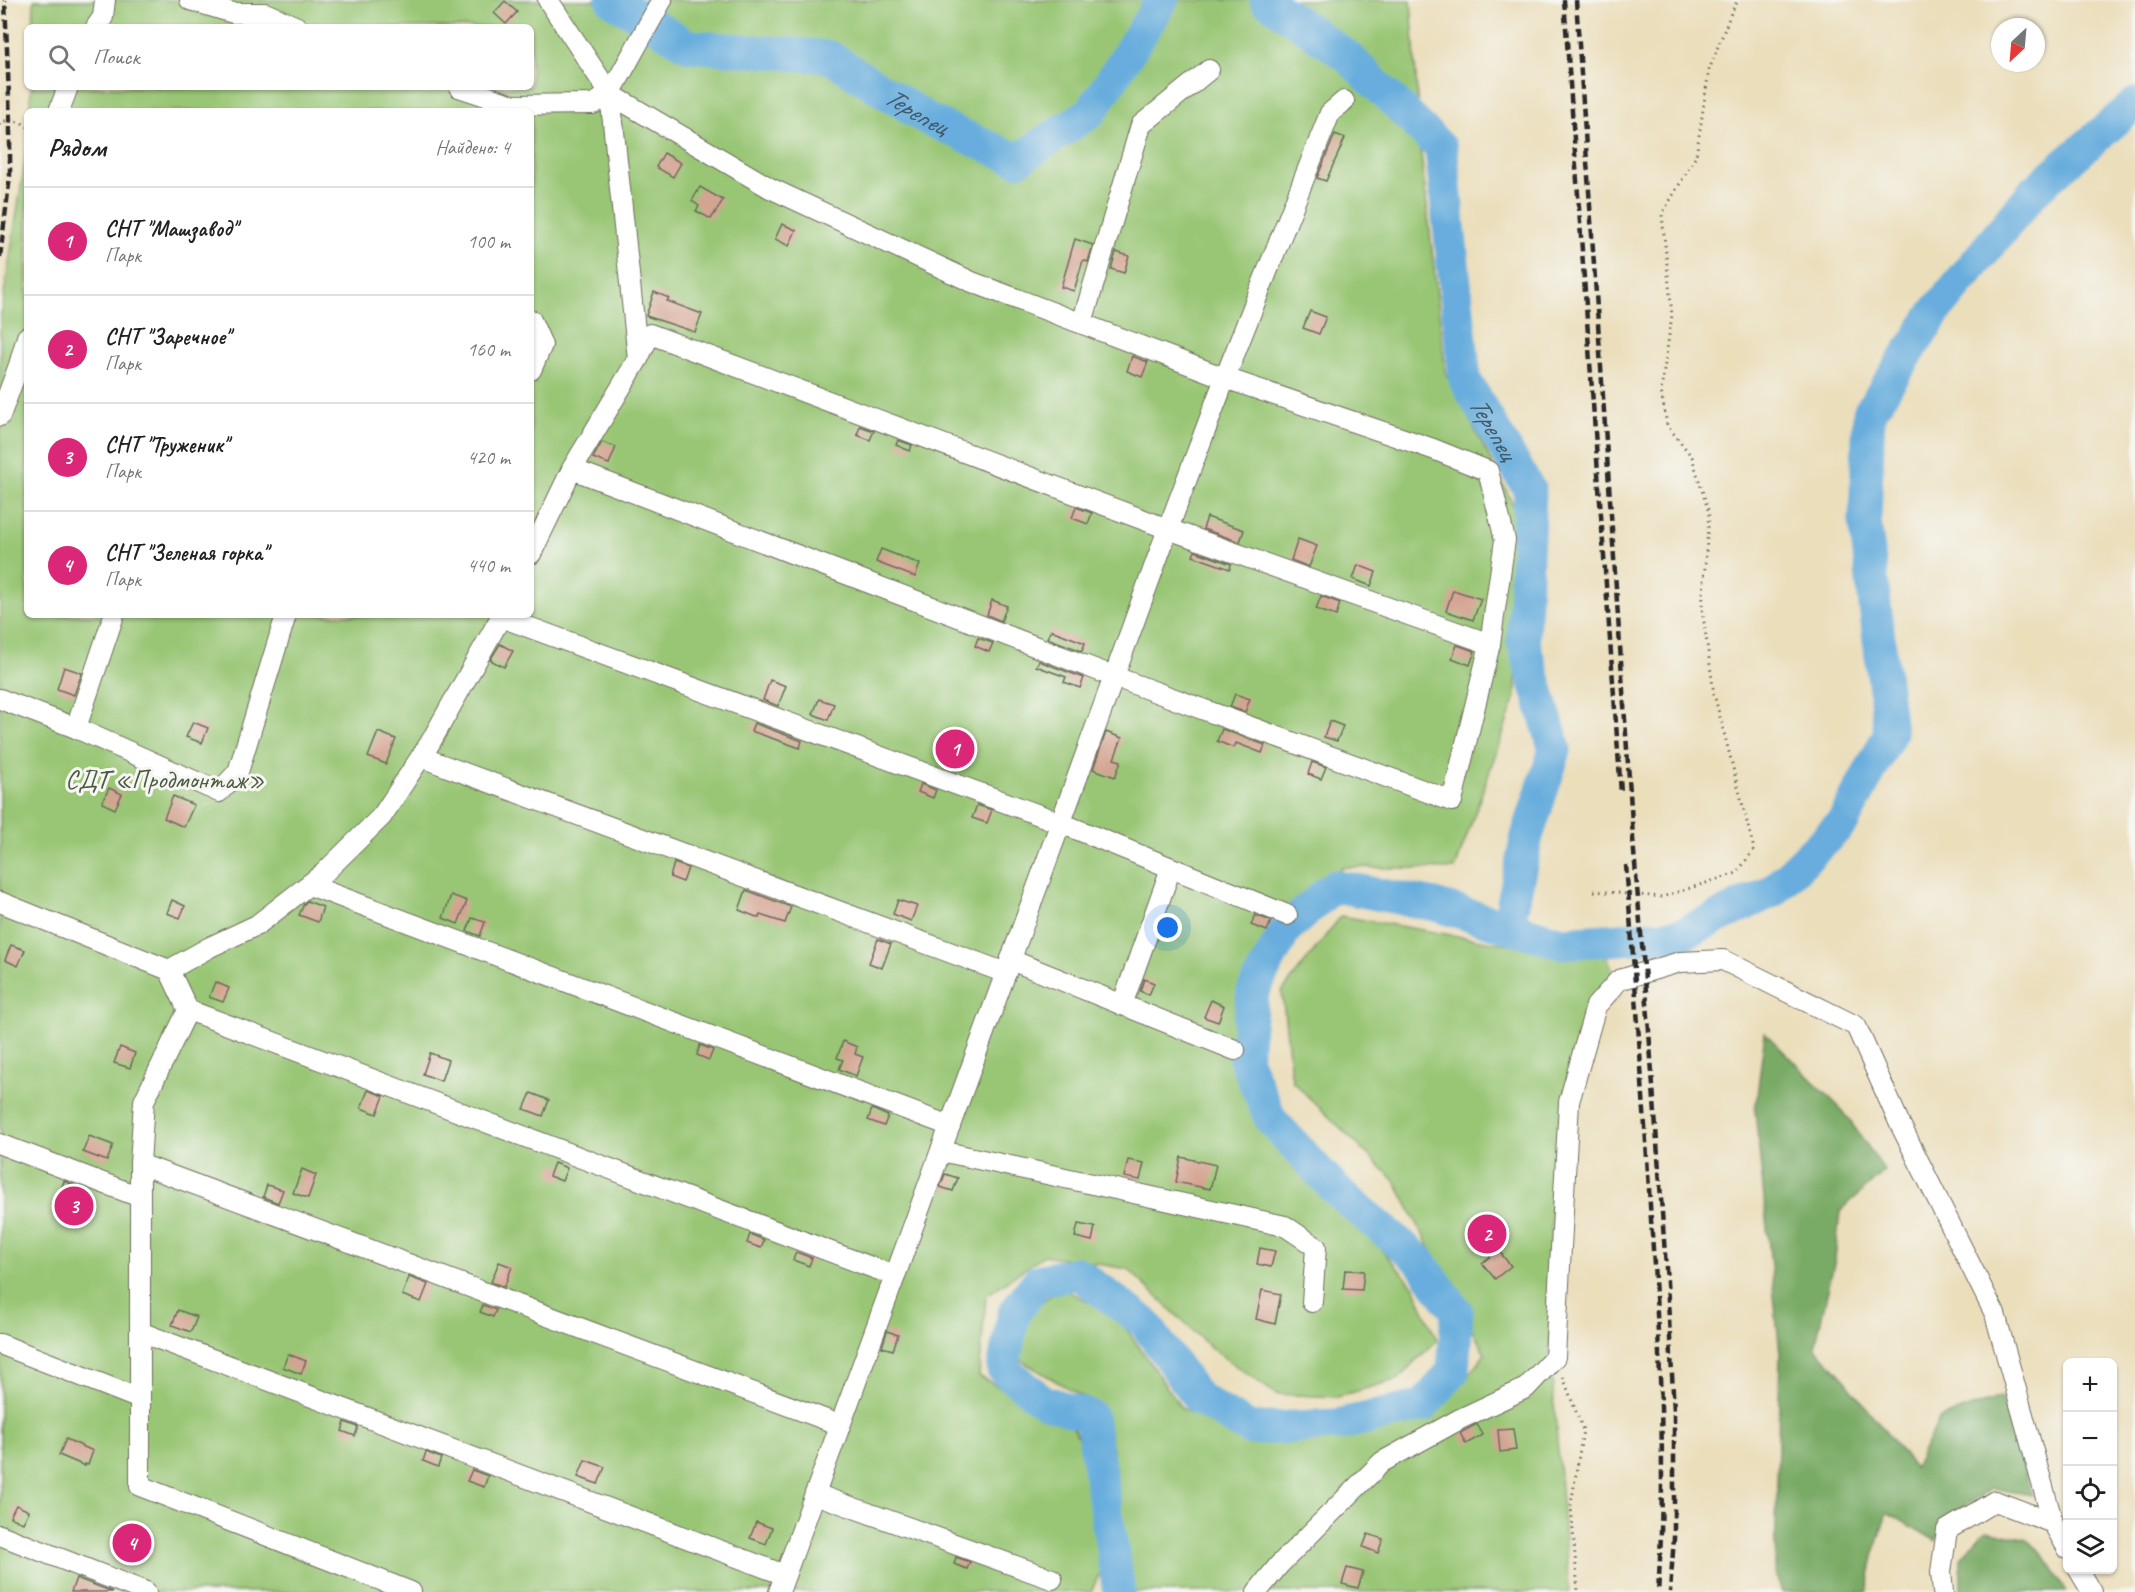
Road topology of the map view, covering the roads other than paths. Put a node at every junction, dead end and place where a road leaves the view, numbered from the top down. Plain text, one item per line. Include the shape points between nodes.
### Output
1 (105, 0) edge
2 (190, 0) edge
3 (548, 0) edge
4 (662, 0) edge
5 (98, 24) edge
6 (290, 24) edge
7 (1209, 70) dead end
8 (67, 90) edge
9 (468, 90) edge
10 (610, 94) junction
11 (1344, 101) dead end
12 (60, 108) edge
13 (1082, 323) junction
14 (534, 327) edge
15 (24, 348) edge
16 (638, 359) junction
17 (534, 363) edge
18 (1225, 378) junction
19 (0, 416) edge
20 (572, 468) junction
21 (1168, 529) junction
22 (534, 548) edge
23 (113, 618) edge
24 (285, 618) edge
25 (501, 618) edge
26 (507, 618) edge
27 (1490, 644) junction
28 (1115, 677) junction
29 (0, 699) edge
30 (76, 728) junction
31 (421, 757) junction
32 (1061, 823) junction
33 (1171, 868) junction
34 (309, 885) junction
35 (0, 902) edge
36 (1287, 915) dead end
37 (1008, 967) junction
38 (169, 970) junction
39 (1122, 1005) junction
40 (188, 1010) junction
41 (1235, 1050) dead end
42 (950, 1126) junction
43 (0, 1144) edge
44 (941, 1151) junction
45 (140, 1164) junction
46 (140, 1197) junction
47 (895, 1276) junction
48 (1312, 1302) dead end
49 (140, 1332) junction
50 (0, 1344) edge
51 (140, 1399) junction
52 (840, 1425) junction
53 (815, 1494) junction
54 (2052, 1523) junction
55 (0, 1535) edge
56 (2063, 1542) edge
57 (2082, 1574) edge
58 (1052, 1579) dead end
59 (782, 1584) edge
60 (147, 1592) edge
61 (411, 1592) edge
62 (1257, 1592) edge
63 (1943, 1592) edge
64 (2092, 1592) edge

1 - 5 street
2 - 6 street via 233,13 265,14
3 - 10 street
4 - 10 street
7 - 13 street via 1141,125
8 - 12 street
9 - 10 street via 513,105 593,104
10 - 13 street via 770,188 972,282
10 - 16 street
11 - 18 street via 1330,113
13 - 18 street
14 - 17 street via 542,345
15 - 19 street
16 - 20 street
16 - 21 street via 650,334
18 - 21 street
18 - 27 street via 1488,471 1505,540
20 - 22 street
20 - 28 street
21 - 27 street
21 - 28 street
23 - 30 street
24 - 30 street via 238,772 219,792
25 - 31 street
26 - 32 street
27 - 28 street via 1452,801
28 - 32 street
29 - 30 street
31 - 34 street via 382,816
31 - 37 street
32 - 33 street
32 - 37 street
33 - 36 street
33 - 39 street
34 - 38 street via 257,925
34 - 42 street
35 - 38 street
37 - 39 street
37 - 42 street
38 - 40 street
39 - 41 street
40 - 45 street via 144,1101
40 - 47 street
42 - 44 street
43 - 46 street
44 - 47 street
44 - 48 street via 1286,1226 1316,1247
45 - 46 street
45 - 52 street
46 - 49 street
47 - 52 street
49 - 51 street
49 - 59 street
50 - 51 street
51 - 61 street via 140,1485
52 - 53 street
53 - 58 street
53 - 59 street
54 - 56 street
54 - 62 street via 1995,1314 1899,1122 1856,1026 1724,960 1680,962 1618,980 1596,1006 1569,1102 1555,1357 1526,1388 1382,1462
54 - 63 street via 1995,1500 1947,1530 1941,1572
55 - 60 street
57 - 64 street

